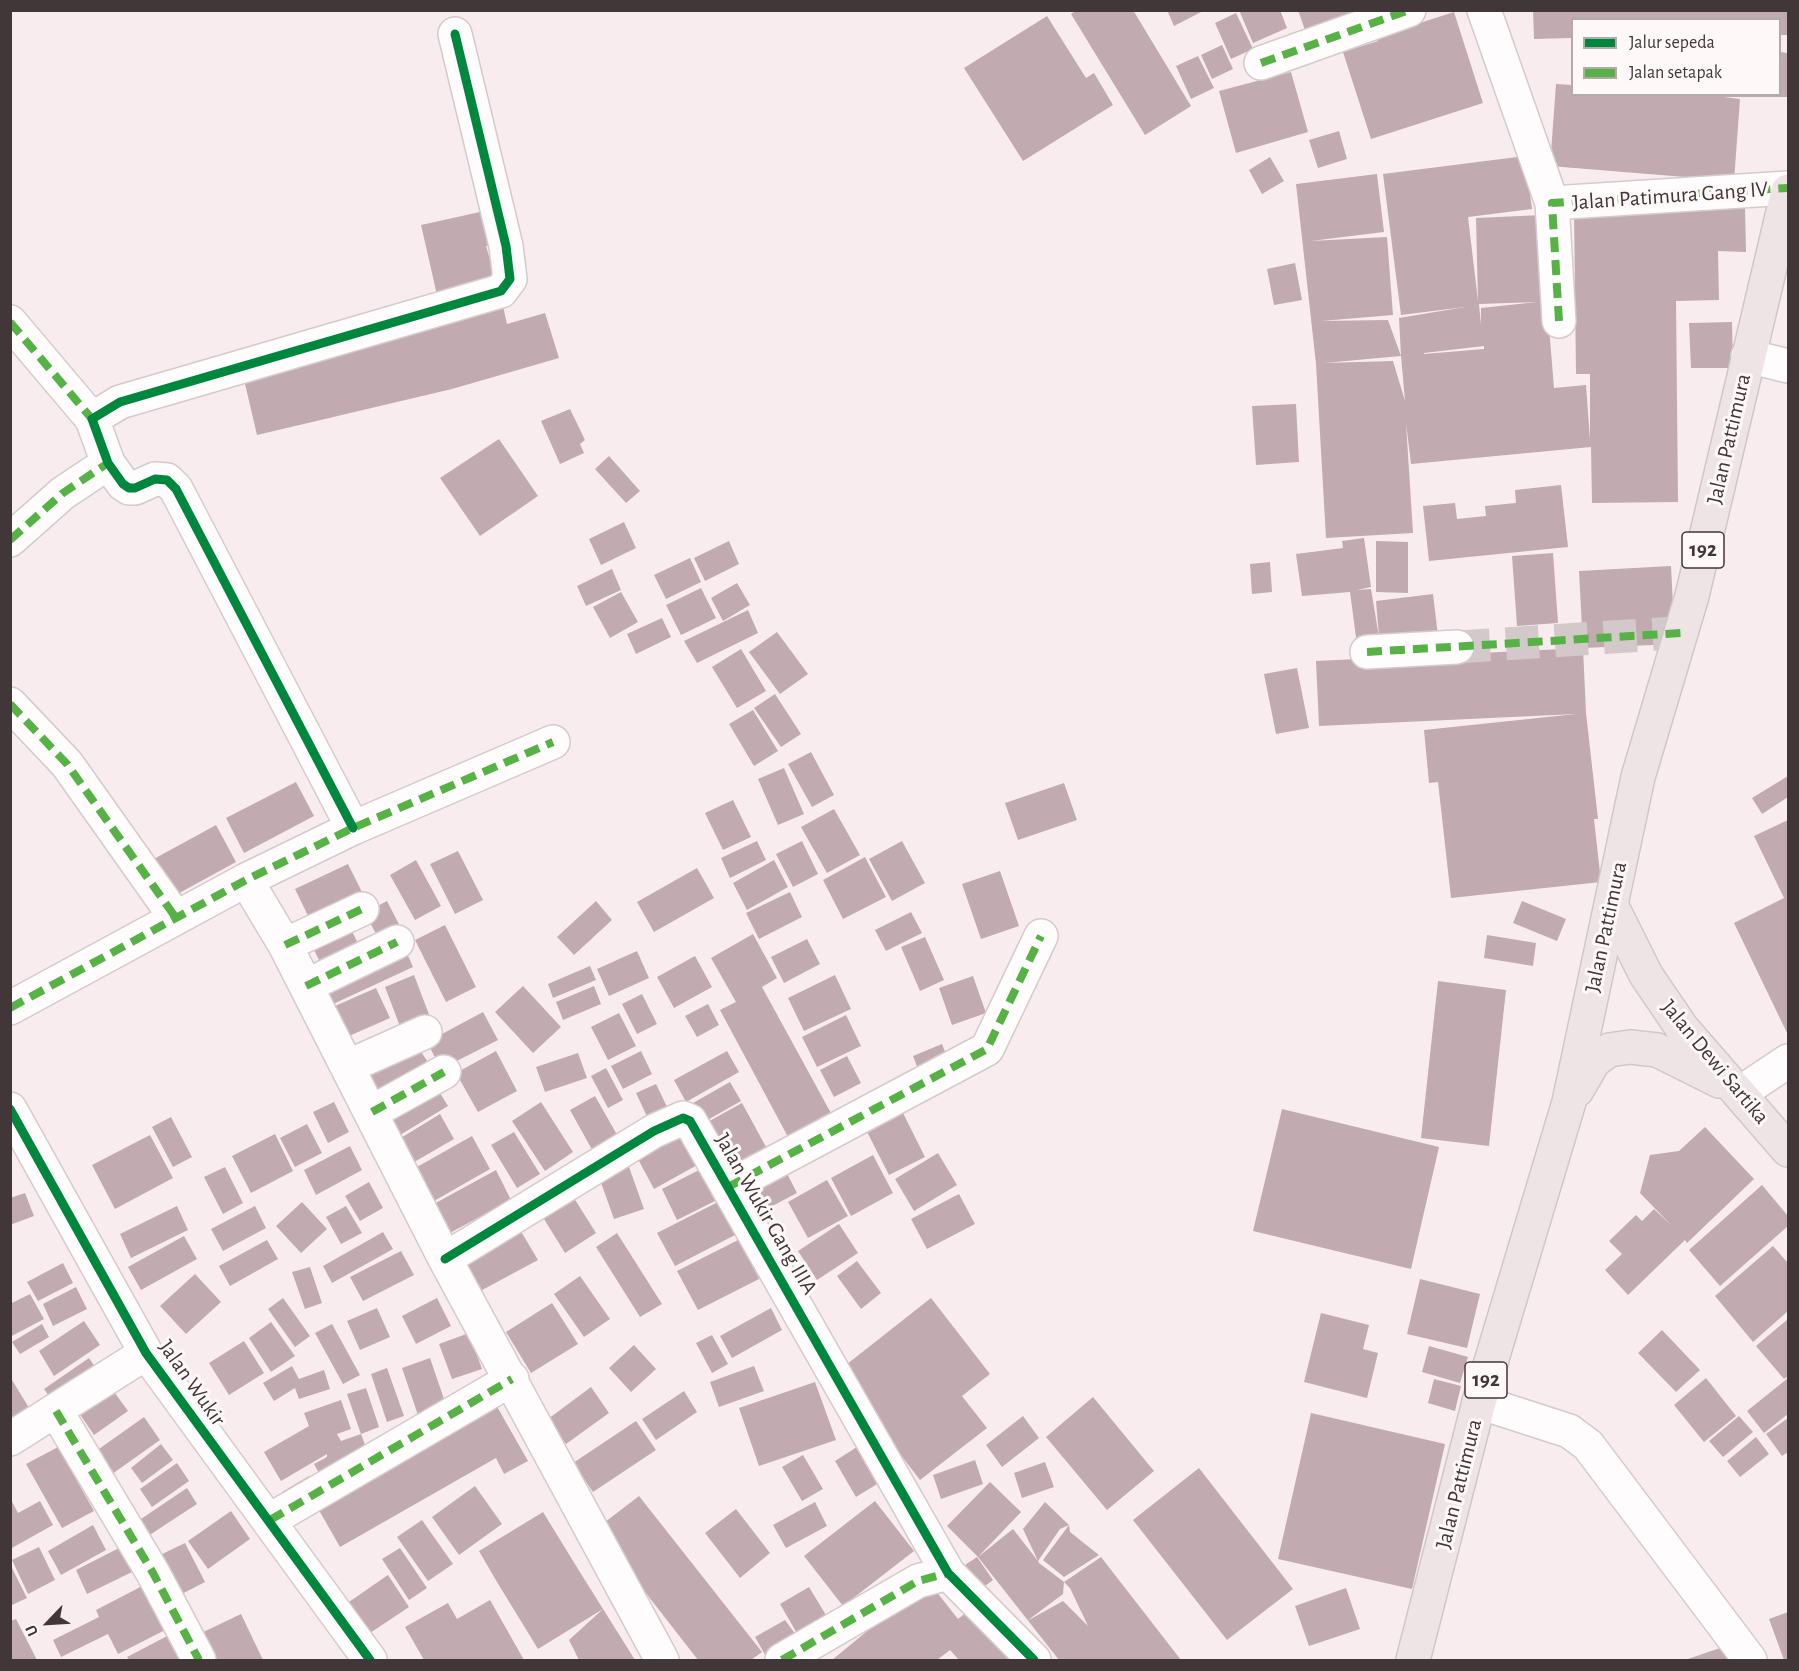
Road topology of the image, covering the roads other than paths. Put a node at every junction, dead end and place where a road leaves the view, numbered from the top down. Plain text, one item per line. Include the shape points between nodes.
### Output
1 (1409, 10) edge
2 (1485, 10) edge
3 (455, 34) dead end
4 (1261, 63) dead end
5 (1788, 190) edge
6 (1552, 203) junction
7 (1559, 321) dead end
8 (10, 322) edge
9 (1748, 356) junction
10 (1788, 366) edge
11 (93, 418) junction
12 (108, 464) junction
13 (10, 540) edge
14 (1457, 647) tunnel mouth
15 (1367, 652) dead end
16 (10, 704) edge
17 (553, 742) dead end
18 (353, 828) junction
19 (246, 880) junction
20 (1612, 907) junction
21 (362, 909) dead end
22 (176, 918) junction
23 (1041, 936) dead end
24 (397, 942) dead end
25 (285, 945) junction
26 (306, 986) junction
27 (10, 1008) edge
28 (425, 1032) dead end
29 (1788, 1061) edge
30 (349, 1066) junction
31 (444, 1072) dead end
32 (1740, 1093) junction
33 (1569, 1102) junction
34 (10, 1109) edge
35 (372, 1112) junction
36 (1788, 1150) edge
37 (728, 1187) junction
38 (445, 1259) junction
39 (146, 1353) junction
40 (512, 1379) junction
41 (1479, 1402) junction
42 (56, 1411) junction
43 (10, 1439) edge
44 (270, 1520) junction
45 (948, 1573) junction
46 (199, 1660) edge
47 (370, 1660) edge
48 (662, 1660) edge
49 (782, 1660) edge
50 (1034, 1660) edge
51 (1413, 1660) edge
52 (1750, 1660) edge

1 - 4 street
2 - 6 street
3 - 11 street via 506,246 510,279 501,291 120,402
5 - 6 street, Jalan Patimura Gang IV
5 - 9 main road, Jalan Pattimura / 192
6 - 7 street
8 - 11 street
9 - 10 street
9 - 20 main road, Jalan Pattimura / 192 via 1638,777
11 - 12 street
12 - 13 street via 63,493
12 - 18 street via 129,488 155,479 168,480 176,489
14 - 15 street
16 - 22 street via 67,764
17 - 18 street
18 - 19 street
19 - 22 street
19 - 25 street
20 - 32 main road, Jalan Dewi Sartika via 1646,975 1682,1028
20 - 33 main road, Jalan Pattimura / 192
21 - 25 street
22 - 27 street
23 - 37 street via 987,1048
24 - 26 street
25 - 26 street
26 - 30 street
28 - 30 street
29 - 32 street
30 - 35 street
31 - 35 street
32 - 33 main road via 1657,1050 1630,1047 1609,1050 1594,1061
32 - 36 main road, Jalan Dewi Sartika
33 - 41 main road, Jalan Pattimura / 192
34 - 39 street, Jalan Wukir
35 - 38 street
37 - 38 street, Jalan Wukir Gang IIIA via 690,1121 682,1118 654,1131
37 - 45 street, Jalan Wukir Gang IIIA
38 - 40 street
39 - 42 street
39 - 44 street, Jalan Wukir
40 - 44 street
40 - 48 street
41 - 51 main road, Jalan Pattimura / 192
41 - 52 street via 1569,1431 1588,1445
42 - 43 street
42 - 46 street via 143,1555
44 - 47 street, Jalan Wukir
45 - 49 street via 918,1581
45 - 50 street, Jalan Wukir Gang IIIA

